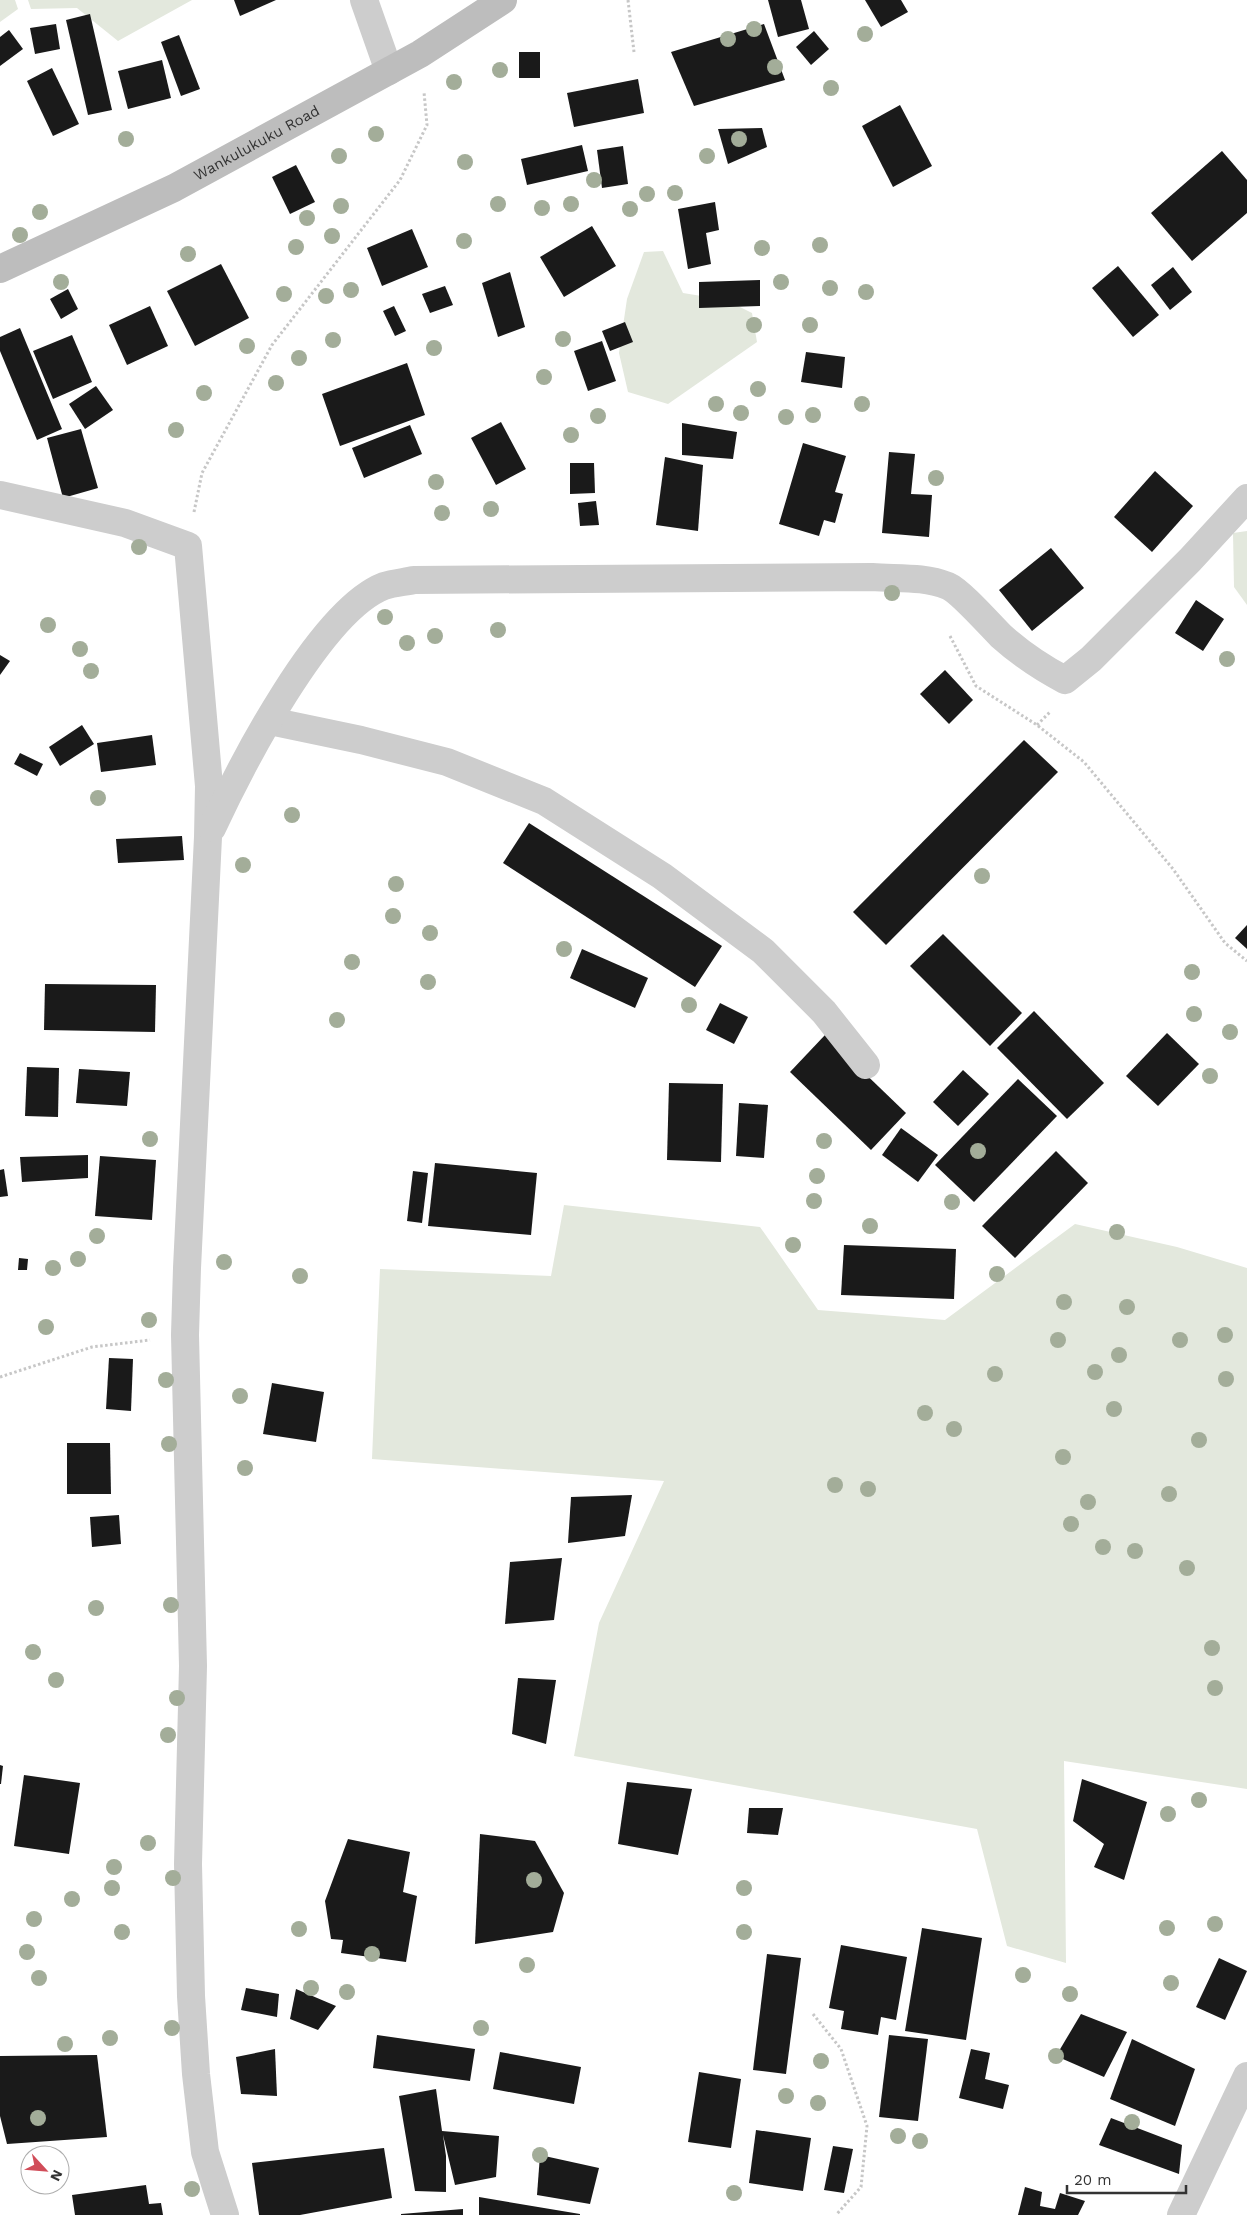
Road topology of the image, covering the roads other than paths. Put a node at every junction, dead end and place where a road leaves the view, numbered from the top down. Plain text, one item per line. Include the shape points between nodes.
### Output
1 (364, 0) edge
2 (503, 0) edge
3 (390, 71) junction
4 (0, 269) edge
5 (0, 495) edge
6 (1247, 498) edge
7 (270, 721) junction
8 (208, 837) junction
9 (866, 1065) dead end
10 (1247, 2076) edge
11 (225, 2215) edge
12 (1181, 2215) edge

1 - 3 street
2 - 3 main road, Wankulukuku Road
3 - 4 main road, Wankulukuku Road via 174,188
5 - 8 street via 125,522 188,546 209,786
6 - 7 street via 1091,659 1064,680 1041,668 1002,637 950,586 920,578 414,580 384,586 340,619 305,664
7 - 8 street via 230,789
7 - 9 street via 447,762 544,801 662,876 763,951 824,1012
8 - 11 street via 185,1335 193,1666 188,1864 196,2074 205,2152
10 - 12 street

